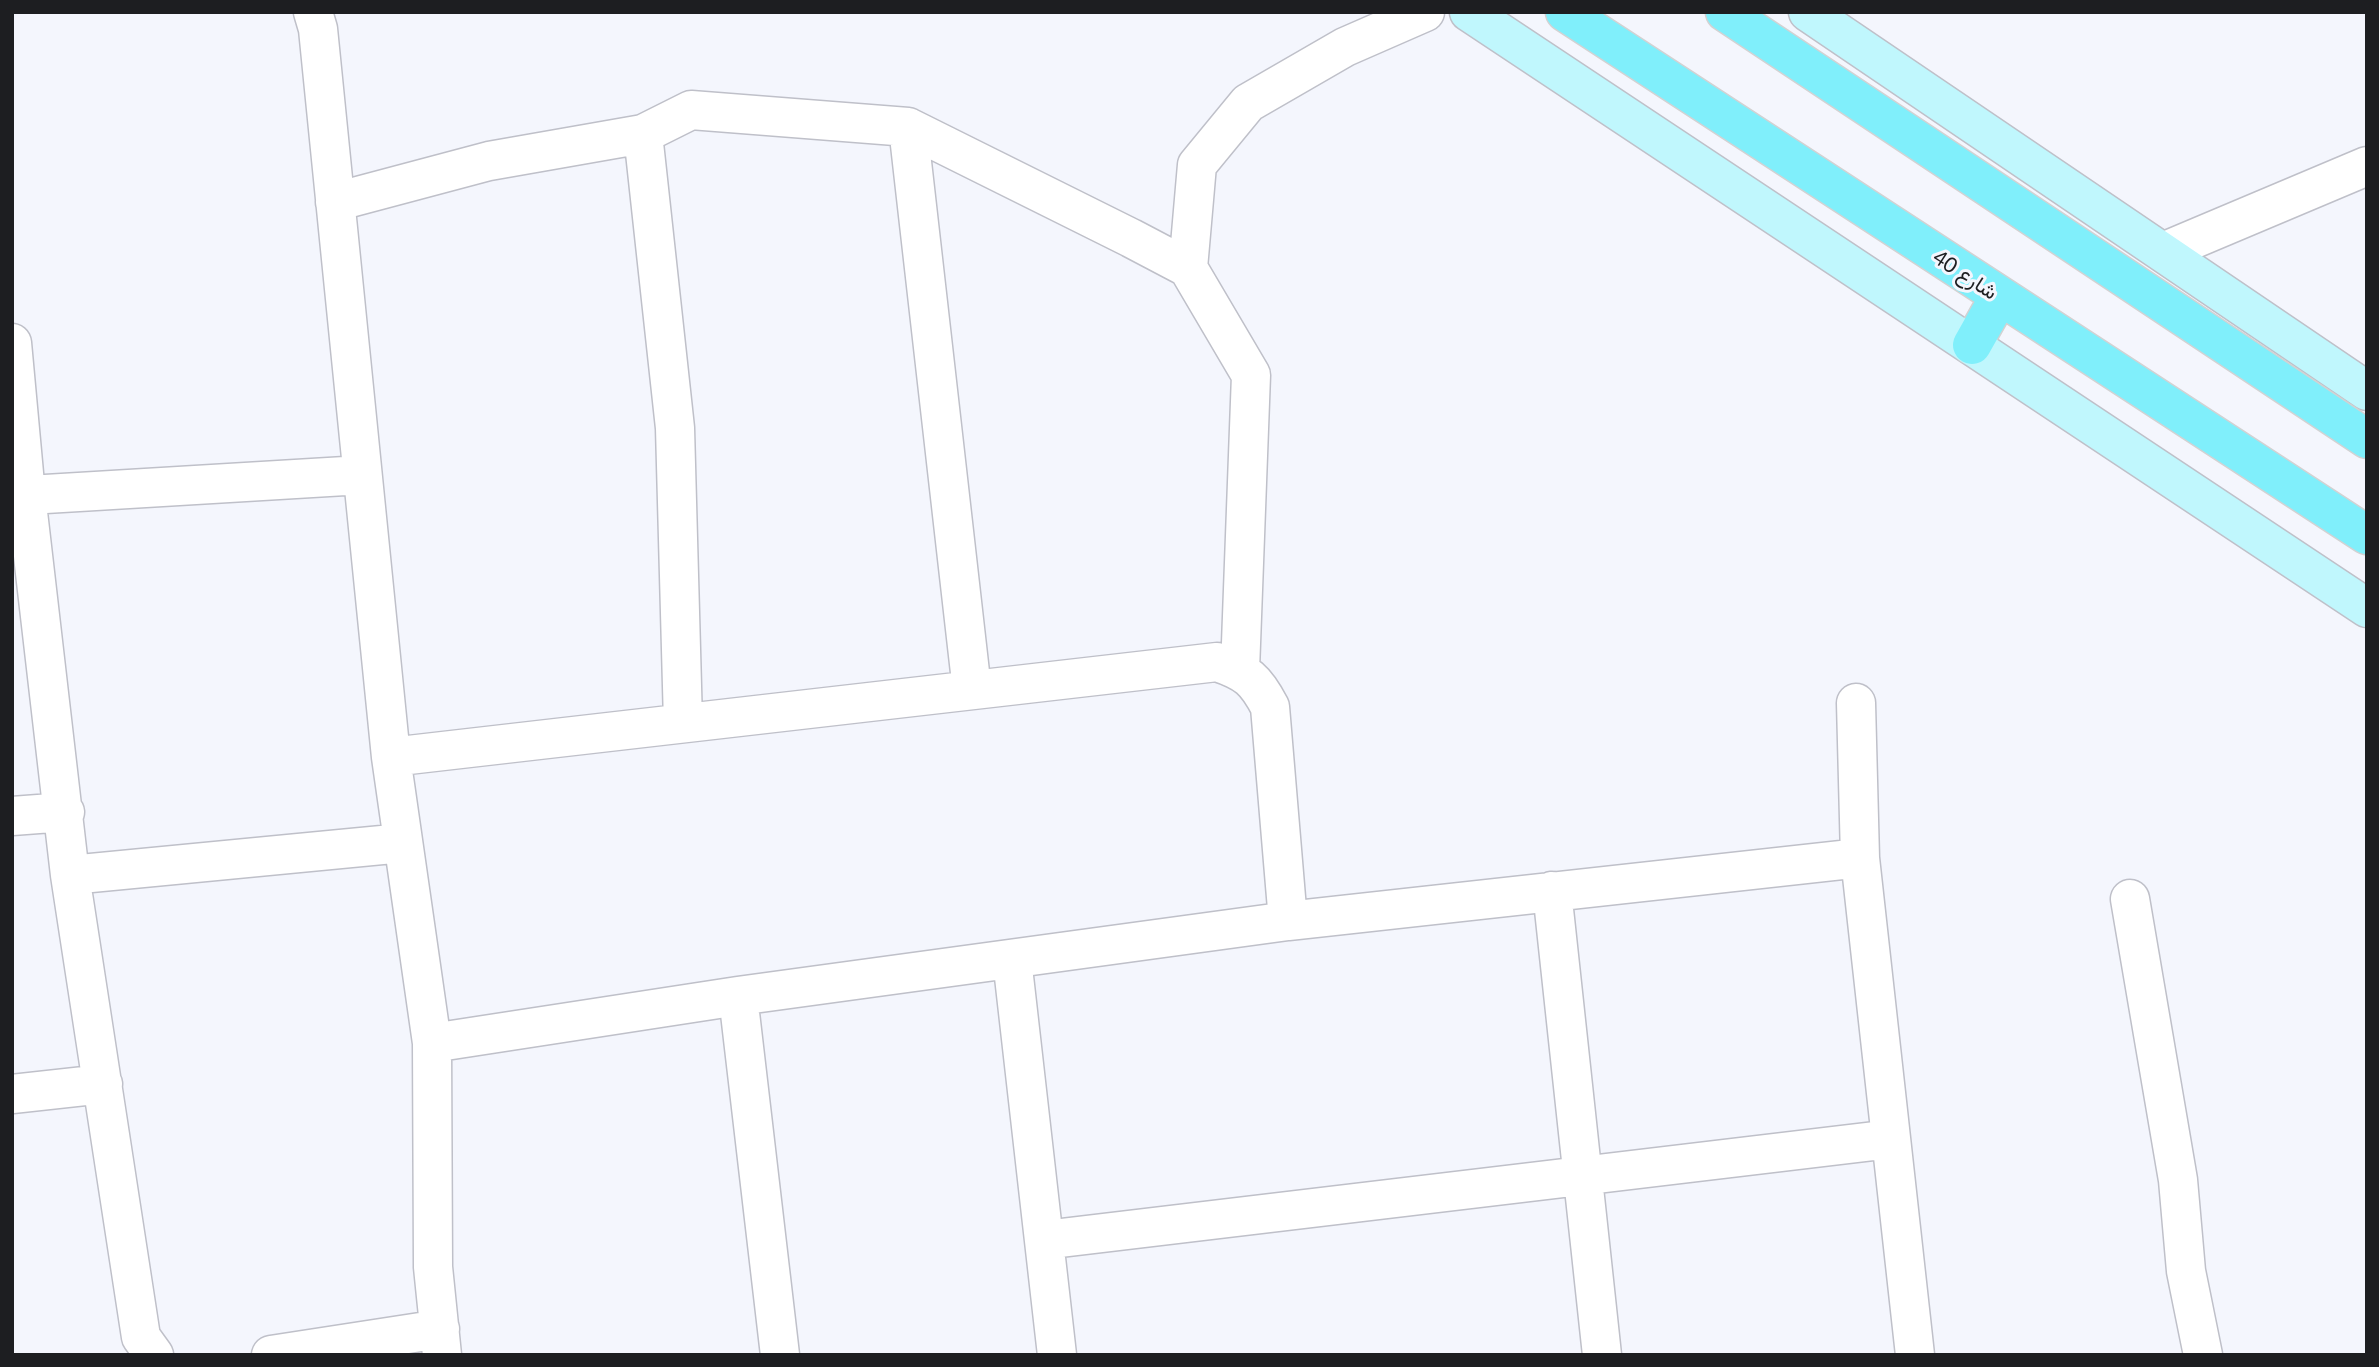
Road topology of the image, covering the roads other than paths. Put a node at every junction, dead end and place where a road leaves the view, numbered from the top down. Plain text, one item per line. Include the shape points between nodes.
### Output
1 (313, 12) edge
2 (1425, 12) edge
3 (1469, 12) edge
4 (1565, 12) edge
5 (1725, 12) edge
6 (1808, 12) edge
7 (908, 127) junction
8 (643, 134) junction
9 (2367, 166) edge
10 (335, 202) junction
11 (2163, 252) junction
12 (1188, 268) junction
13 (1999, 297) junction
14 (12, 343) edge
15 (1972, 345) junction
16 (2367, 391) edge
17 (2367, 439) edge
18 (362, 475) junction
19 (19, 495) edge
20 (2367, 535) edge
21 (2367, 608) edge
22 (1240, 670) junction
23 (972, 690) junction
24 (1856, 703) dead end
25 (683, 723) junction
26 (391, 757) junction
27 (65, 812) junction
28 (12, 817) edge
29 (403, 843) junction
30 (1860, 858) junction
31 (70, 875) junction
32 (1552, 891) junction
33 (2130, 898) dead end
34 (1288, 922) junction
35 (1012, 959) junction
36 (738, 996) junction
37 (432, 1043) junction
38 (103, 1084) junction
39 (12, 1094) edge
40 (1891, 1139) junction
41 (1583, 1175) junction
42 (1044, 1240) junction
43 (441, 1342) edge
44 (154, 1355) edge
45 (271, 1355) edge
46 (780, 1355) edge
47 (1057, 1355) edge
48 (1602, 1355) edge
49 (1915, 1355) edge
50 (2203, 1355) edge

1 - 10 street
2 - 12 street via 1345,47 1248,103 1197,166
3 - 15 street
4 - 13 main road, شارع 40
5 - 17 main road
6 - 11 street
7 - 8 street via 691,110
7 - 12 street
7 - 23 street
8 - 10 street via 489,161
8 - 25 street via 675,428
9 - 11 street
10 - 18 street
11 - 16 street
12 - 22 street via 1251,374
13 - 15 main road
13 - 20 main road, شارع 40
14 - 19 street
15 - 21 street
18 - 19 street
18 - 26 street
19 - 27 street
22 - 23 street via 1217,662
22 - 34 street via 1259,685 1270,707
23 - 25 street
24 - 30 street
25 - 26 street
26 - 29 street
27 - 28 street
27 - 31 street
29 - 31 street
29 - 37 street
30 - 32 street
30 - 40 street
31 - 38 street
32 - 34 street
32 - 41 street
33 - 50 street
34 - 35 street
35 - 36 street
35 - 42 street
36 - 37 street
36 - 46 street
37 - 43 street via 433,1267
38 - 39 street
38 - 44 street via 141,1337
40 - 41 street
40 - 49 street
41 - 42 street
41 - 48 street
42 - 47 street
43 - 45 street

